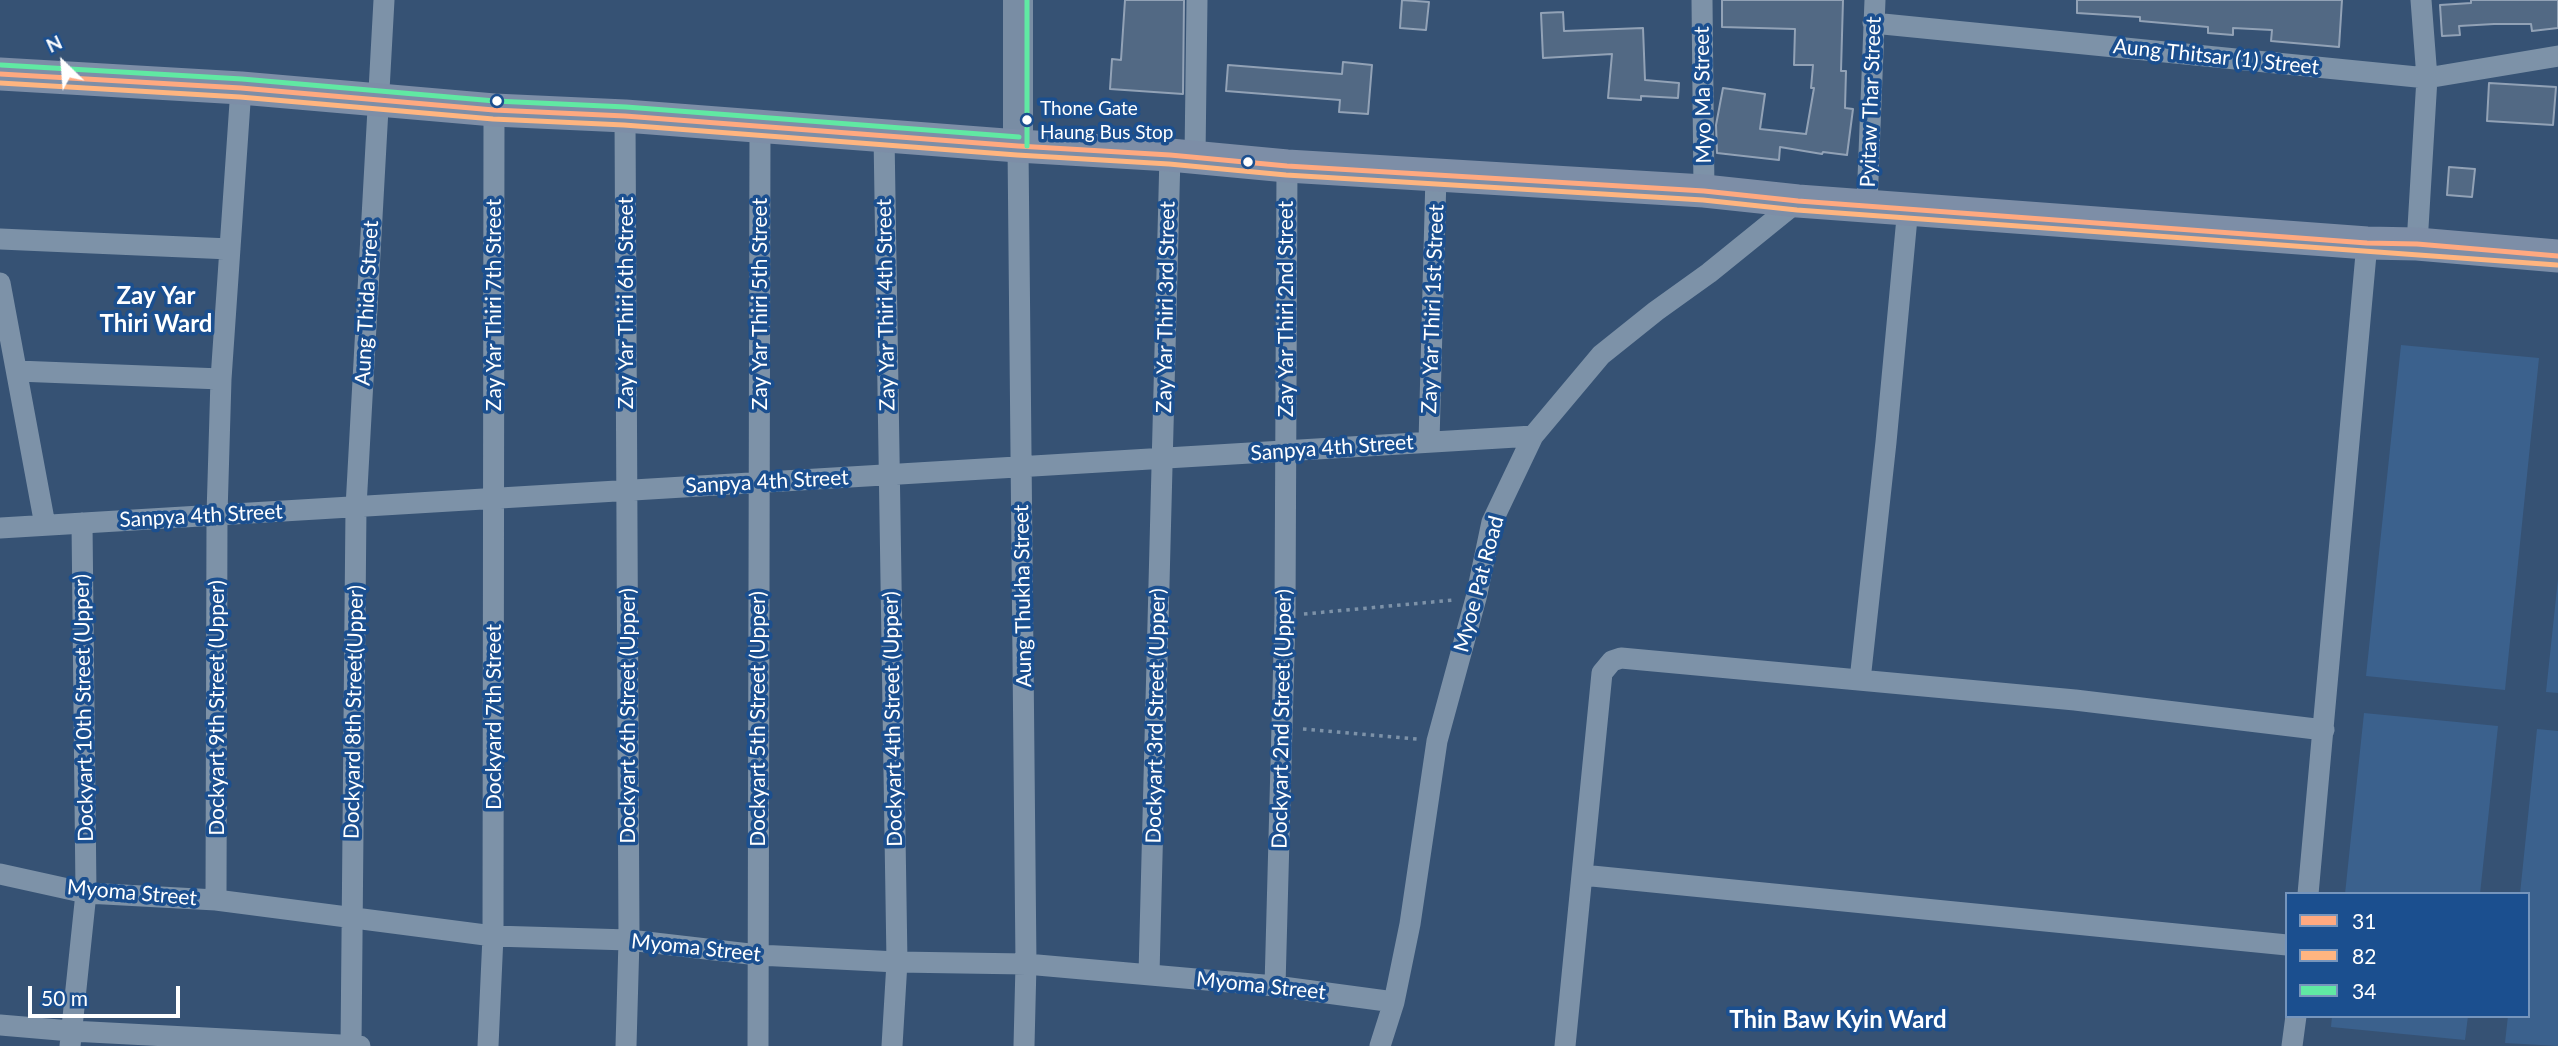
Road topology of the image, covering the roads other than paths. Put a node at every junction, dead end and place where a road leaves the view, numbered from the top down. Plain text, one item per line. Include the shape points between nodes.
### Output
1 (384, 0) edge
2 (1018, 0) edge
3 (1197, 0) edge
4 (1702, 0) edge
5 (1875, 0) edge
6 (2421, 0) edge
7 (1873, 23) junction
8 (2558, 56) edge
9 (0, 74) edge
10 (2427, 78) junction
11 (240, 88) junction
12 (377, 99) junction
13 (494, 110) junction
14 (625, 116) junction
15 (760, 126) junction
16 (884, 135) junction
17 (1018, 146) junction
18 (1182, 156) junction
19 (1287, 166) junction
20 (1436, 175) junction
21 (1704, 191) junction
22 (1798, 201) junction
23 (1867, 204) junction
24 (1908, 207) junction
25 (0, 239) edge
26 (2367, 243) junction
27 (2417, 244) junction
28 (230, 249) junction
29 (2558, 256) edge
30 (0, 283) edge
31 (17, 370) junction
32 (222, 379) junction
33 (1533, 436) junction
34 (1429, 442) junction
35 (1286, 451) junction
36 (1162, 458) junction
37 (1021, 467) junction
38 (889, 475) junction
39 (759, 483) junction
40 (626, 491) junction
41 (494, 499) junction
42 (356, 507) junction
43 (217, 515) junction
44 (82, 523) junction
45 (45, 526) junction
46 (0, 528) edge
47 (1860, 680) junction
48 (2324, 730) junction
49 (0, 874) edge
50 (1582, 875) junction
51 (2308, 892) edge
52 (86, 893) junction
53 (216, 900) junction
54 (351, 917) junction
55 (493, 936) junction
56 (629, 940) junction
57 (2285, 945) edge
58 (758, 955) junction
59 (897, 962) junction
60 (1026, 964) junction
61 (1149, 974) junction
62 (1275, 986) junction
63 (1394, 1002) junction
64 (2296, 1018) edge
65 (0, 1025) edge
66 (71, 1038) edge
67 (351, 1046) edge
68 (360, 1046) edge
69 (488, 1046) edge
70 (626, 1046) edge
71 (758, 1046) edge
72 (892, 1046) edge
73 (1024, 1046) edge
74 (1380, 1046) edge
75 (1565, 1046) edge
76 (2292, 1046) edge

1 - 12 street, Aung Thida Street
2 - 17 main road
3 - 18 street, Zay Yar Thiri 3rd Street
4 - 21 street, Myo Ma Street
5 - 7 street, Pyitaw Thar Street
6 - 10 street
7 - 10 street, Aung Thitsar (1) Street
7 - 23 street, Pyitaw Thar Street
8 - 10 street, Aung Thitsar (1) Street
9 - 11 main road
10 - 27 street
11 - 12 main road
11 - 28 street, Dockyart 9th Street (Upper)
12 - 13 main road
12 - 42 street, Aung Thida Street
13 - 14 main road
13 - 41 street, Zay Yar Thiri 7th Street
14 - 15 main road
14 - 40 street, Zay Yar Thiri 6th Street
15 - 16 main road
15 - 39 street, Zay Yar Thiri 5th Street
16 - 17 main road
16 - 38 street, Zay Yar Thiri 4th Street
17 - 18 main road
17 - 37 street, Aung Thukha Street
18 - 19 main road
18 - 36 street, Zay Yar Thiri 3rd Street
19 - 20 main road
19 - 35 street, Zay Yar Thiri 2nd Street
20 - 21 main road
20 - 34 street, Zay Yar Thiri 1st Street
21 - 22 main road
22 - 23 main road
22 - 33 street, Myoe Pat Road via 1601,355
23 - 24 main road
24 - 26 main road
24 - 47 street
25 - 28 street
26 - 27 main road
26 - 48 street
27 - 29 main road
28 - 32 street, Dockyart 9th Street (Upper)
30 - 31 street
31 - 32 street
31 - 45 street
32 - 43 street, Dockyart 9th Street (Upper)
33 - 34 street, Sanpya 4th Street
33 - 63 street, Myoe Pat Road via 1492,522 1437,741
34 - 35 street, Sanpya 4th Street
35 - 36 street, Sanpya 4th Street
35 - 62 street, Dockyart 2nd Street (Upper)
36 - 37 street, Sanpya 4th Street
36 - 61 street, Dockyart 3rd Street (Upper)
37 - 38 street, Sanpya 4th Street
37 - 60 street, Aung Thukha Street
38 - 39 street, Sanpya 4th Street
38 - 59 street, Dockyart 4th Street (Upper)
39 - 40 street, Sanpya 4th Street
39 - 58 street, Dockyart 5th Street (Upper)
40 - 41 street, Sanpya 4th Street
40 - 56 street, Dockyart 6th Street (Upper)
41 - 42 street, Sanpya 4th Street
41 - 55 street, Dockyard 7th Street
42 - 43 street, Sanpya 4th Street
42 - 54 street, Dockyard 8th Street(Upper)
43 - 44 street, Sanpya 4th Street
43 - 53 street, Dockyart 9th Street (Upper)
44 - 45 street, Sanpya 4th Street
44 - 52 street, Dockyart 10th Street (Upper)
45 - 46 street, Sanpya 4th Street
47 - 48 street
47 - 50 street via 1620,658 1612,661 1602,673
48 - 51 street
49 - 52 street, Myoma Street
50 - 57 street
50 - 75 street
52 - 53 street, Myoma Street
52 - 66 street, Dockyart 10th Street (Upper)
53 - 54 street, Myoma Street
54 - 55 street, Myoma Street
54 - 67 street, Dockyard 8th Street(Upper)
55 - 56 street, Myoma Street
55 - 69 street, Dockyard 7th Street
56 - 58 street, Myoma Street
56 - 70 street, Dockyart 6th Street (Upper)
58 - 59 street, Myoma Street
58 - 71 street, Dockyart 5th Street (Upper)
59 - 60 street, Myoma Street
59 - 72 street, Dockyart 4th Street (Upper)
60 - 61 street, Myoma Street
60 - 73 street, Aung Thukha Street
61 - 62 street, Myoma Street
62 - 63 street, Myoma Street
63 - 74 street, Myoe Pat Road
64 - 76 street
65 - 66 street
66 - 67 street
67 - 68 street

